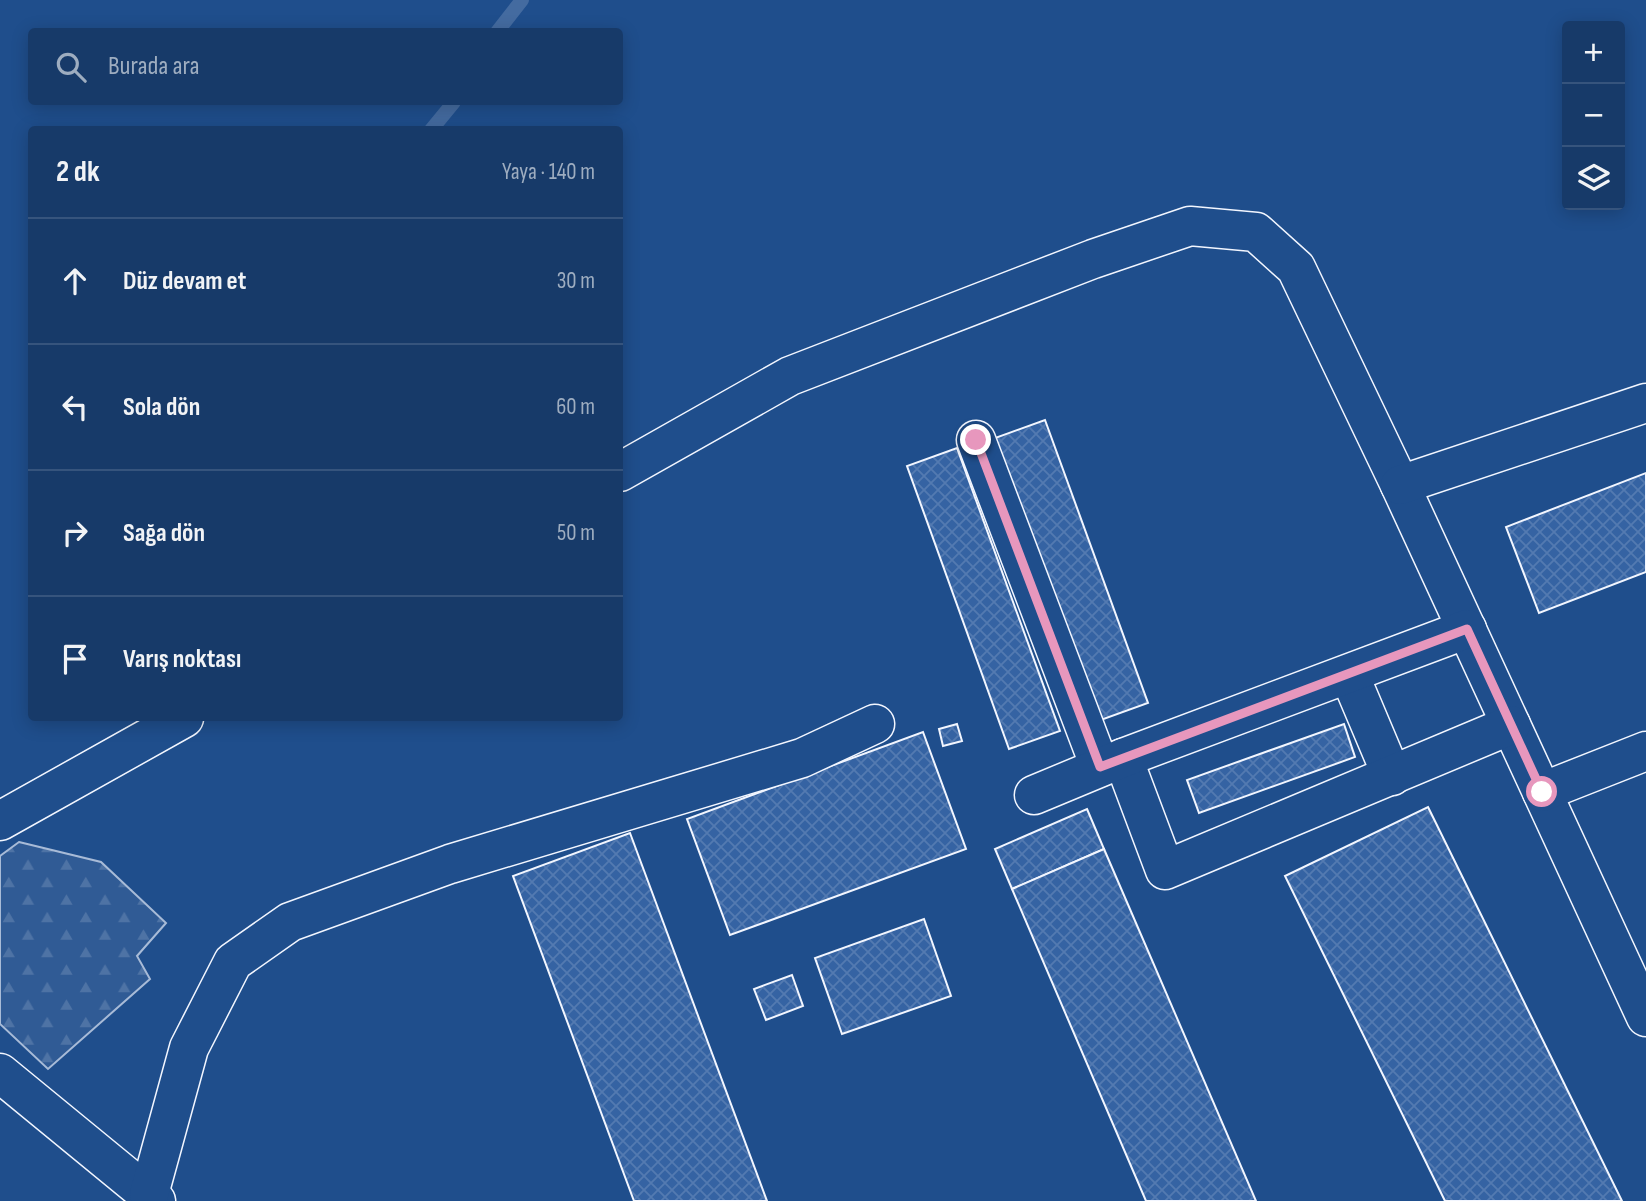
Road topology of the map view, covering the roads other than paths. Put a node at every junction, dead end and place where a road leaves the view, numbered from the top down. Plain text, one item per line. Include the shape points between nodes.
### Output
1 (1646, 403) edge
2 (976, 440) dead end
3 (623, 470) edge
4 (1400, 485) junction
5 (1467, 629) junction
6 (1349, 674) junction
7 (179, 721) edge
8 (874, 724) dead end
9 (1511, 725) junction
10 (1646, 751) edge
11 (1111, 762) junction
12 (1392, 776) junction
13 (1542, 792) junction
14 (1034, 795) dead end
15 (0, 821) edge
16 (1646, 1017) edge
17 (0, 1073) edge
18 (152, 1198) edge

1 - 4 lane
2 - 11 lane
3 - 4 lane via 790,376 1189,226 1256,232 1296,268
4 - 5 lane
5 - 6 lane
5 - 9 lane
6 - 11 lane
6 - 12 lane
7 - 15 lane
8 - 18 lane via 802,758 450,864 290,922 233,962 189,1048
9 - 12 lane
9 - 13 lane
10 - 13 lane
11 - 12 lane via 1165,870
11 - 14 lane
13 - 16 lane
17 - 18 lane

